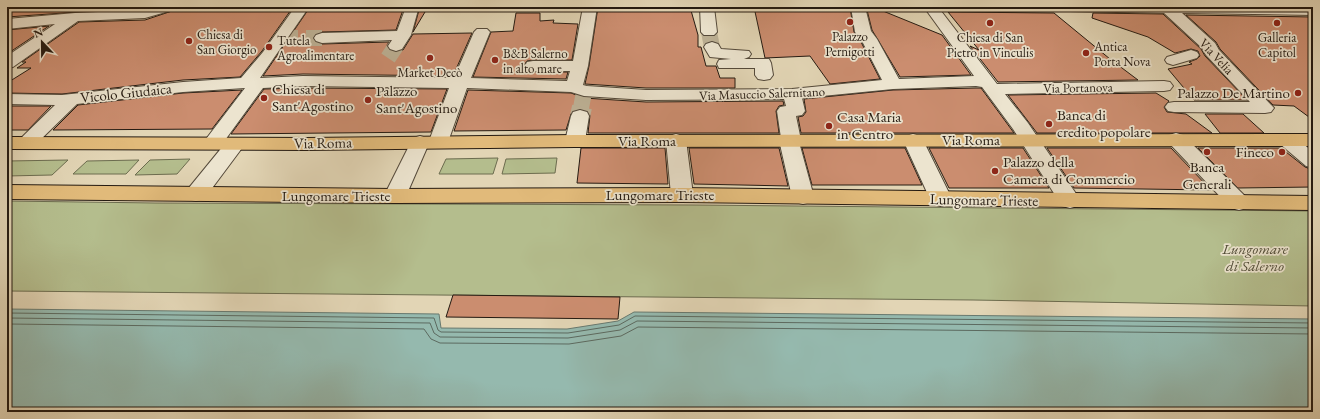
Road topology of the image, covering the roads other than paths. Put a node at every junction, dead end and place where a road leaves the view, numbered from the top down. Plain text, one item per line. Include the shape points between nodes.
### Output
1 (168, 7) edge
2 (302, 7) edge
3 (590, 7) edge
4 (707, 7) edge
5 (858, 7) edge
6 (931, 7) edge
7 (1070, 7) edge
8 (1167, 8) edge
9 (1242, 8) edge
10 (411, 10) dead end
11 (1313, 10) edge
12 (75, 18) junction
13 (7, 24) edge
14 (482, 32) dead end
15 (322, 38) tunnel mouth
16 (751, 53) dead end
17 (1203, 53) junction
18 (1173, 60) dead end
19 (7, 63) edge
20 (725, 64) dead end
21 (580, 66) junction
22 (764, 75) dead end
23 (252, 83) junction
24 (460, 83) junction
25 (533, 84) junction
26 (893, 84) junction
27 (989, 86) junction
28 (1164, 86) dead end
29 (581, 90) junction
30 (792, 94) junction
31 (7, 99) edge
32 (72, 99) junction
33 (1174, 107) dead end
34 (580, 116) tunnel mouth
35 (1028, 139) junction
36 (1176, 139) junction
37 (676, 140) junction
38 (790, 140) junction
39 (913, 140) junction
40 (1287, 140) junction
41 (1313, 140) edge
42 (575, 141) junction
43 (27, 142) junction
44 (429, 142) junction
45 (7, 143) edge
46 (213, 143) junction
47 (235, 144) junction
48 (1313, 162) edge
49 (7, 192) edge
50 (196, 194) junction
51 (682, 195) junction
52 (395, 196) junction
53 (803, 197) junction
54 (941, 199) junction
55 (1070, 201) junction
56 (1239, 203) junction
57 (1313, 203) edge

1 - 12 street via 145,14
2 - 23 street via 256,72
3 - 21 street
4 - 16 street via 710,40 716,54
5 - 26 street via 863,32
6 - 27 street
7 - 8 street
8 - 9 street
8 - 17 street, Via Velia via 1209,46
9 - 11 street
10 - 15 street via 399,41
12 - 13 street
12 - 19 street
14 - 24 street
17 - 18 street
17 - 33 street, Via Velia via 1265,108
20 - 22 street via 763,63
21 - 25 street via 529,65
21 - 29 street
23 - 24 street, Vicolo Giudaica
23 - 32 street, Vicolo Giudaica via 183,87
23 - 46 street
24 - 25 street, Via Masuccio Salernitano
24 - 44 street
25 - 29 street, Via Masuccio Salernitano
26 - 27 street, Via Masuccio Salernitano via 976,81
26 - 30 street, Via Masuccio Salernitano
27 - 28 street, Via Portanova
27 - 35 street
29 - 30 street, Via Masuccio Salernitano via 646,95
30 - 38 street via 796,111 786,111
31 - 32 street, Vicolo Giudaica
32 - 43 street
34 - 42 street
35 - 36 main road, Via Roma
35 - 39 main road, Via Roma
35 - 55 street
36 - 40 main road, Via Roma
36 - 56 street
37 - 38 main road, Via Roma
37 - 42 main road, Via Roma
37 - 51 street
38 - 39 main road, Via Roma
38 - 53 street
39 - 54 street
40 - 41 main road, Via Roma
40 - 48 street
42 - 44 main road, Via Roma
43 - 45 main road, Via Roma
43 - 46 main road, Via Roma
44 - 47 main road, Via Roma
44 - 52 street
46 - 47 main road, Via Roma
47 - 50 street
49 - 50 main road, Lungomare Trieste
50 - 52 main road, Lungomare Trieste
51 - 52 main road, Lungomare Trieste
51 - 53 main road, Lungomare Trieste
53 - 54 main road, Lungomare Trieste
54 - 55 main road, Lungomare Trieste
55 - 56 main road, Lungomare Trieste
56 - 57 main road, Lungomare Trieste

